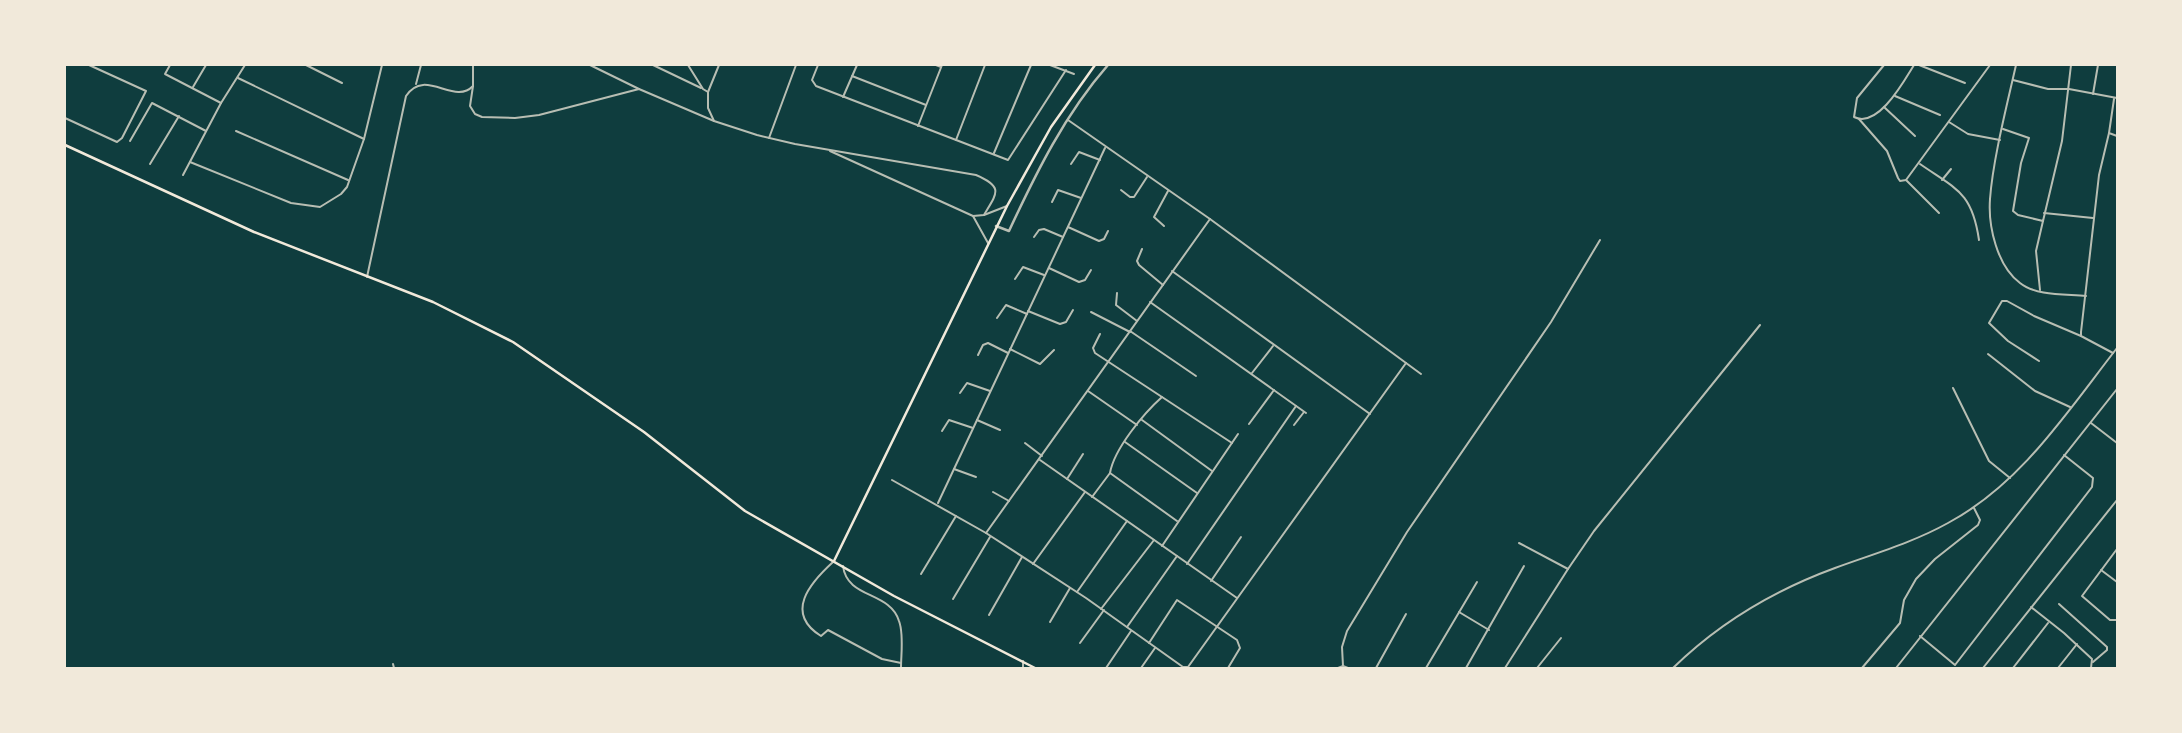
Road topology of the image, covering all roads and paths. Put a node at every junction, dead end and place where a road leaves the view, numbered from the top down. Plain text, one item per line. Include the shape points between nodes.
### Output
1 (89, 65) edge
2 (170, 65) edge
3 (206, 65) edge
4 (245, 65) edge
5 (306, 65) edge
6 (382, 65) edge
7 (421, 65) edge
8 (473, 65) edge
9 (590, 65) edge
10 (653, 65) edge
11 (688, 65) edge
12 (719, 65) edge
13 (796, 65) edge
14 (818, 65) edge
15 (857, 65) edge
16 (936, 65) edge
17 (986, 65) edge
18 (1031, 65) edge
19 (1050, 65) edge
20 (1095, 65) edge
21 (1108, 65) edge
22 (1884, 65) edge
23 (1914, 65) edge
24 (1919, 65) edge
25 (1990, 65) edge
26 (2016, 65) edge
27 (2071, 65) edge
28 (2098, 65) edge
29 (941, 66) edge
30 (1058, 66) edge
31 (1066, 70) junction
32 (1074, 74) dead end
33 (852, 76) junction
34 (238, 78) junction
35 (2013, 80) junction
36 (342, 83) dead end
37 (1965, 83) dead end
38 (416, 85) junction
39 (473, 86) junction
40 (193, 88) junction
41 (2069, 88) junction
42 (639, 89) junction
43 (703, 89) junction
44 (708, 92) junction
45 (2093, 94) junction
46 (1895, 96) junction
47 (843, 97) junction
48 (2116, 98) edge
49 (221, 103) junction
50 (926, 105) junction
51 (1884, 107) junction
52 (1940, 115) dead end
53 (179, 116) junction
54 (65, 118) edge
55 (1859, 119) junction
56 (1068, 120) junction
57 (714, 121) junction
58 (1949, 122) junction
59 (917, 126) junction
60 (2003, 129) junction
61 (206, 131) junction
62 (236, 131) dead end
63 (2109, 133) junction
64 (1915, 136) dead end
65 (2117, 136) edge
66 (769, 138) junction
67 (364, 139) junction
68 (956, 140) junction
69 (2000, 140) junction
70 (130, 141) dead end
71 (65, 145) edge
72 (1105, 148) junction
73 (826, 149) junction
74 (994, 154) junction
75 (1100, 160) junction
76 (190, 162) junction
77 (150, 164) dead end
78 (1071, 164) dead end
79 (1920, 164) junction
80 (1951, 169) dead end
81 (183, 175) dead end
82 (1148, 177) junction
83 (1906, 180) junction
84 (1942, 180) junction
85 (349, 181) junction
86 (1121, 190) dead end
87 (1168, 191) junction
88 (1082, 198) junction
89 (1052, 202) dead end
90 (1006, 206) junction
91 (1939, 213) dead end
92 (2044, 213) junction
93 (984, 215) junction
94 (973, 216) junction
95 (2093, 218) junction
96 (1210, 219) junction
97 (2043, 221) junction
98 (996, 226) junction
99 (1164, 226) dead end
100 (1068, 227) junction
101 (1108, 231) dead end
102 (1034, 237) dead end
103 (1063, 237) junction
104 (1600, 240) dead end
105 (1978, 240) dead end
106 (988, 243) junction
107 (1142, 249) dead end
108 (1049, 268) junction
109 (1091, 270) dead end
110 (1172, 271) junction
111 (1045, 275) junction
112 (367, 277) junction
113 (1015, 279) dead end
114 (1162, 285) junction
115 (2040, 290) junction
116 (1117, 292) dead end
117 (2086, 296) junction
118 (1150, 302) junction
119 (1073, 310) dead end
120 (1028, 312) junction
121 (1091, 312) dead end
122 (997, 318) dead end
123 (1137, 321) junction
124 (1760, 325) dead end
125 (1130, 331) junction
126 (1100, 334) dead end
127 (2081, 336) junction
128 (1274, 345) junction
129 (2117, 348) edge
130 (1010, 349) junction
131 (1054, 350) dead end
132 (1008, 353) junction
133 (2113, 353) junction
134 (1988, 354) dead end
135 (978, 355) dead end
136 (2039, 361) dead end
137 (1108, 362) junction
138 (1406, 363) junction
139 (1252, 373) junction
140 (1421, 374) dead end
141 (1196, 376) dead end
142 (1953, 388) dead end
143 (2117, 389) edge
144 (1274, 390) junction
145 (991, 391) junction
146 (1088, 391) junction
147 (960, 393) dead end
148 (2116, 393) edge
149 (1162, 397) junction
150 (1296, 406) junction
151 (2070, 408) junction
152 (1370, 414) junction
153 (977, 420) junction
154 (1142, 420) junction
155 (2090, 423) junction
156 (1249, 424) dead end
157 (1294, 425) dead end
158 (1137, 426) junction
159 (973, 428) junction
160 (1000, 430) dead end
161 (942, 431) dead end
162 (1238, 434) dead end
163 (1125, 442) junction
164 (1025, 443) dead end
165 (1232, 443) junction
166 (2117, 443) edge
167 (1084, 454) dead end
168 (2064, 455) junction
169 (1042, 456) junction
170 (1040, 459) junction
171 (954, 468) junction
172 (1212, 471) junction
173 (1110, 473) junction
174 (976, 477) dead end
175 (2010, 478) junction
176 (1067, 479) junction
177 (892, 480) dead end
178 (993, 492) dead end
179 (1085, 492) junction
180 (1197, 493) junction
181 (1092, 497) junction
182 (2117, 500) edge
183 (1010, 501) junction
184 (937, 504) junction
185 (1974, 508) junction
186 (956, 516) junction
187 (1127, 521) junction
188 (1178, 521) junction
189 (986, 534) junction
190 (991, 536) junction
191 (1241, 537) dead end
192 (1154, 540) junction
193 (1519, 543) dead end
194 (1162, 546) junction
195 (2117, 549) edge
196 (1177, 556) junction
197 (1022, 557) junction
198 (834, 561) junction
199 (1033, 564) junction
200 (1187, 564) junction
201 (843, 566) junction
202 (1524, 566) dead end
203 (1568, 569) junction
204 (2100, 570) junction
205 (921, 574) dead end
206 (1211, 581) junction
207 (1477, 582) dead end
208 (2117, 582) edge
209 (1070, 588) junction
210 (1078, 592) junction
211 (1237, 598) junction
212 (953, 599) dead end
213 (2059, 604) dead end
214 (2030, 607) junction
215 (1102, 610) junction
216 (1459, 612) junction
217 (1406, 614) dead end
218 (989, 615) dead end
219 (2117, 620) edge
220 (1050, 622) dead end
221 (2049, 622) junction
222 (1127, 627) junction
223 (1217, 627) junction
224 (1132, 630) junction
225 (1489, 630) junction
226 (1920, 636) junction
227 (1561, 638) dead end
228 (1080, 643) dead end
229 (1149, 643) junction
230 (2077, 644) junction
231 (1155, 647) junction
232 (1023, 661) junction
233 (2093, 662) junction
234 (901, 663) junction
235 (392, 664) dead end
236 (1343, 666) junction
237 (1183, 667) edge
238 (394, 668) edge
239 (901, 668) edge
240 (1023, 668) edge
241 (1035, 668) edge
242 (1106, 668) edge
243 (1141, 668) edge
244 (1228, 668) edge
245 (1338, 668) edge
246 (1348, 668) edge
247 (1376, 668) edge
248 (1426, 668) edge
249 (1466, 668) edge
250 (1505, 668) edge
251 (1537, 668) edge
252 (1673, 668) edge
253 (1862, 668) edge
254 (1896, 668) edge
255 (1983, 668) edge
256 (2013, 668) edge
257 (2058, 668) edge
258 (2092, 668) edge

1 - 54 street via 146,91 117,142
2 - 40 street via 165,74
3 - 40 street
4 - 34 street
5 - 36 street
6 - 67 street
7 - 38 street
8 - 39 street
9 - 42 street
10 - 43 street
11 - 43 street
12 - 44 street
13 - 66 street
14 - 47 street via 813,84
15 - 33 street
16 - 29 street
17 - 68 street
18 - 74 street
19 - 30 street
20 - 90 main road via 1051,127
21 - 56 street
22 - 55 street via 1857,98 1854,117
23 - 46 street
24 - 37 street
25 - 58 street
26 - 35 street
27 - 41 street
28 - 45 street
29 - 50 street
30 - 31 street
31 - 32 street
31 - 74 street via 1011,158
33 - 47 street
33 - 50 street
34 - 49 street
34 - 67 street
35 - 41 street via 2048,89
35 - 60 street
38 - 39 street via 457,92 465,92
38 - 112 street via 406,96
39 - 42 street via 472,109 475,114 492,118 539,115
40 - 49 street
41 - 45 street
41 - 92 street via 2062,141
42 - 57 street
43 - 44 street
44 - 57 street via 708,108
45 - 48 street
46 - 51 street
46 - 52 street
47 - 59 street
48 - 63 street
49 - 61 street
50 - 59 street
51 - 55 street
51 - 64 street
53 - 61 street
53 - 70 street via 152,103
53 - 77 street
55 - 83 street via 1887,151 1900,181
56 - 72 street
56 - 98 street via 1034,178 1009,231
57 - 66 street
58 - 69 street via 1968,134
58 - 79 street
59 - 68 street
60 - 69 street
60 - 97 street via 2029,138 2020,163 2013,211
61 - 76 street
62 - 85 street
63 - 65 street
63 - 95 street via 2101,161
66 - 73 street
67 - 85 street
68 - 74 street
69 - 115 street via 1990,198 1996,243 2013,276 2027,287
71 - 112 main road via 254,232
72 - 75 street
72 - 82 street
73 - 93 street via 976,175 990,181 996,189
73 - 94 street
75 - 78 street via 1079,152
75 - 88 street
76 - 81 street
76 - 85 street via 291,204 308,207 328,204 341,194
79 - 83 street
79 - 84 street
80 - 84 street
82 - 86 street via 1134,197
82 - 87 street
83 - 91 street
84 - 105 street via 1970,203
87 - 96 street
87 - 99 street via 1154,217
88 - 89 street via 1058,190
88 - 100 street
90 - 93 street
90 - 98 main road
92 - 95 street
92 - 97 street
93 - 94 street
94 - 106 street
95 - 117 street
96 - 110 street
96 - 138 street
97 - 115 street via 2036,252
98 - 106 main road
100 - 101 street via 1099,241
100 - 103 street
102 - 103 street via 1044,229
103 - 108 street
104 - 236 street via 1551,322 1402,540 1347,631 1342,647
106 - 198 main road
107 - 114 street via 1137,263
108 - 109 street via 1079,282 1085,280
108 - 111 street
110 - 114 street
110 - 128 street
111 - 113 street via 1023,267
111 - 120 street
112 - 198 main road via 433,302 513,342 644,432 745,511
114 - 118 street
115 - 117 street
116 - 123 street via 1116,305
117 - 127 street
118 - 123 street
118 - 139 street
119 - 120 street via 1066,322 1060,324
120 - 122 street via 1006,305
120 - 130 street
121 - 125 street
123 - 125 street
124 - 203 street via 1594,531
125 - 137 street
125 - 141 street
126 - 137 street via 1094,351
127 - 133 street
127 - 136 street via 2034,316 2007,300 2002,301 1988,323
128 - 139 street
128 - 152 street
129 - 133 street
130 - 131 street via 1040,364
130 - 132 street
132 - 135 street via 985,343
132 - 145 street
133 - 151 street
134 - 151 street via 2034,391
137 - 146 street
137 - 149 street
138 - 140 street
138 - 152 street
139 - 144 street
142 - 175 street via 1989,461
143 - 148 street
144 - 150 street
144 - 156 street
145 - 147 street via 970,383 965,384
145 - 153 street
146 - 158 street
146 - 169 street
148 - 155 street
149 - 154 street
149 - 165 street
150 - 157 street via 1305,412
150 - 200 street
151 - 175 street via 2032,458
152 - 211 street
153 - 159 street
153 - 160 street
154 - 158 street
154 - 172 street
155 - 166 street
155 - 168 street
158 - 163 street
159 - 161 street via 949,420
159 - 171 street
162 - 165 street
163 - 173 street
163 - 180 street
164 - 169 street
165 - 172 street
167 - 176 street
168 - 226 street
168 - 226 street via 2093,478 2092,487 1955,665
169 - 170 street
170 - 176 street
170 - 183 street
171 - 174 street
171 - 184 street
172 - 180 street
173 - 181 street
173 - 188 street
175 - 185 street
176 - 179 street
177 - 184 street
178 - 183 street
179 - 181 street
179 - 199 street
180 - 188 street
181 - 187 street
182 - 214 street
183 - 189 street
184 - 186 street
185 - 252 street via 1924,535 1774,594 1725,625
185 - 253 street via 1978,525 1935,559 1916,579 1904,600 1900,623
186 - 189 street
186 - 205 street
187 - 192 street
187 - 210 street
188 - 194 street
189 - 190 street
190 - 197 street
190 - 212 street
191 - 206 street
192 - 194 street
192 - 215 street
193 - 203 street
194 - 196 street
195 - 204 street
196 - 200 street
196 - 222 street
197 - 199 street
197 - 218 street
198 - 201 main road
198 - 234 street via 819,575 805,597 802,612 807,625 821,636 828,630 882,659
199 - 209 street
200 - 206 street
201 - 232 main road via 894,596
201 - 234 street via 850,584 890,607 899,620
202 - 225 street
203 - 250 street
204 - 208 street
204 - 219 street via 2082,596 2110,620
206 - 211 street
207 - 216 street
209 - 210 street
209 - 220 street
210 - 215 street
211 - 223 street
213 - 233 street via 2107,647
214 - 221 street
214 - 255 street
215 - 222 street
215 - 228 street
216 - 225 street
216 - 248 street
217 - 247 street
221 - 230 street
221 - 256 street
222 - 224 street
223 - 229 street via 1177,600
223 - 237 street via 1194,662
223 - 244 street via 1239,644 1240,648
224 - 229 street
224 - 242 street
225 - 249 street
226 - 254 street
227 - 251 street
229 - 231 street
230 - 233 street
230 - 257 street
231 - 237 street
231 - 243 street
232 - 240 street
232 - 241 main road
233 - 258 street
234 - 239 street
235 - 238 street
236 - 245 street
236 - 246 street

